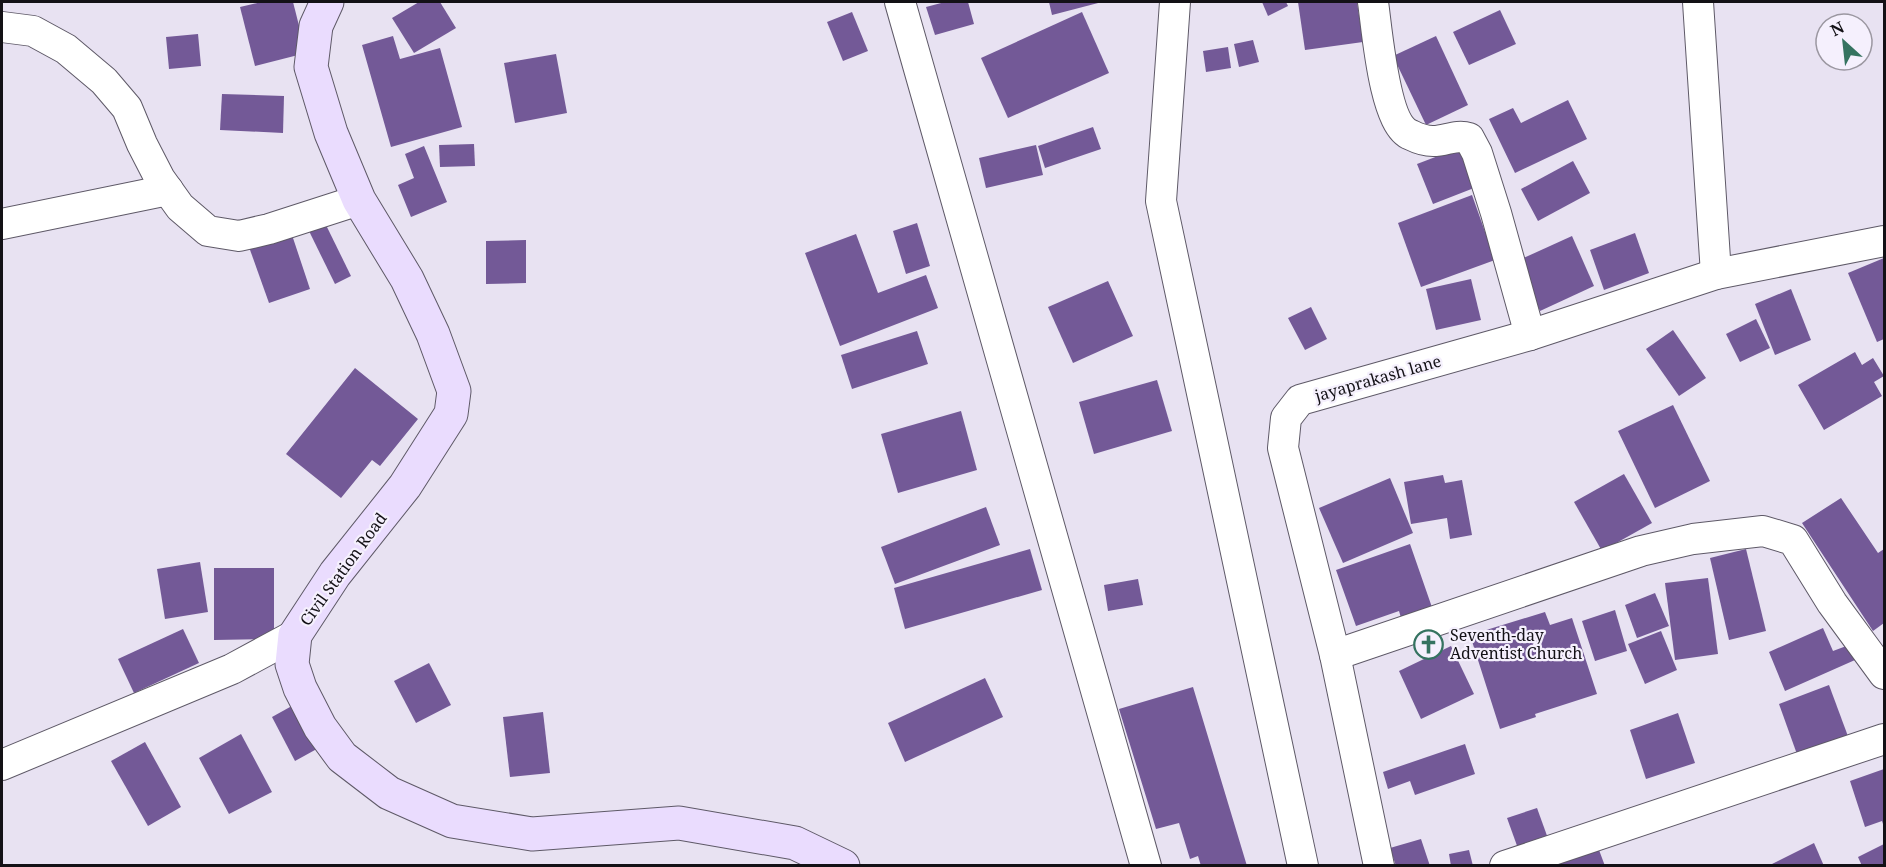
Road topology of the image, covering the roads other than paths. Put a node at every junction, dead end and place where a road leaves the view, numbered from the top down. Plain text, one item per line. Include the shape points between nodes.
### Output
1 (327, 2) edge
2 (900, 2) edge
3 (1175, 2) edge
4 (1373, 2) edge
5 (1698, 2) edge
6 (2, 27) edge
7 (168, 190) junction
8 (359, 200) junction
9 (2, 224) edge
10 (1884, 241) edge
11 (1716, 274) junction
12 (1530, 335) junction
13 (295, 635) junction
14 (1335, 655) junction
15 (1884, 674) edge
16 (1884, 739) edge
17 (2, 765) edge
18 (843, 866) edge
19 (1146, 866) edge
20 (1303, 866) edge
21 (1379, 866) edge
22 (1505, 866) edge

1 - 8 main road, Civil Station Road via 316,26 311,67 331,133
2 - 19 street
3 - 20 street via 1161,201
4 - 12 street via 1387,97 1398,121 1408,134 1432,141 1460,135 1469,138 1477,153
5 - 11 street
6 - 7 street via 33,31 66,49 104,81 127,108
7 - 8 street via 180,207 208,231 239,236
7 - 9 street
8 - 13 main road, Civil Station Road via 407,279 433,334 454,391 451,414 405,486 335,574
10 - 11 street, jayaprakash lane
11 - 12 street, jayaprakash lane
12 - 14 street, jayaprakash lane via 1300,400 1286,418 1283,448
13 - 17 street via 232,669
13 - 18 main road, Civil Station Road via 292,664 300,688 320,727 342,757 389,793 452,821 532,834 679,823 795,843
14 - 15 street via 1641,551 1693,539 1763,531 1793,540 1832,603
14 - 21 street, jayaprakash lane
16 - 22 street

